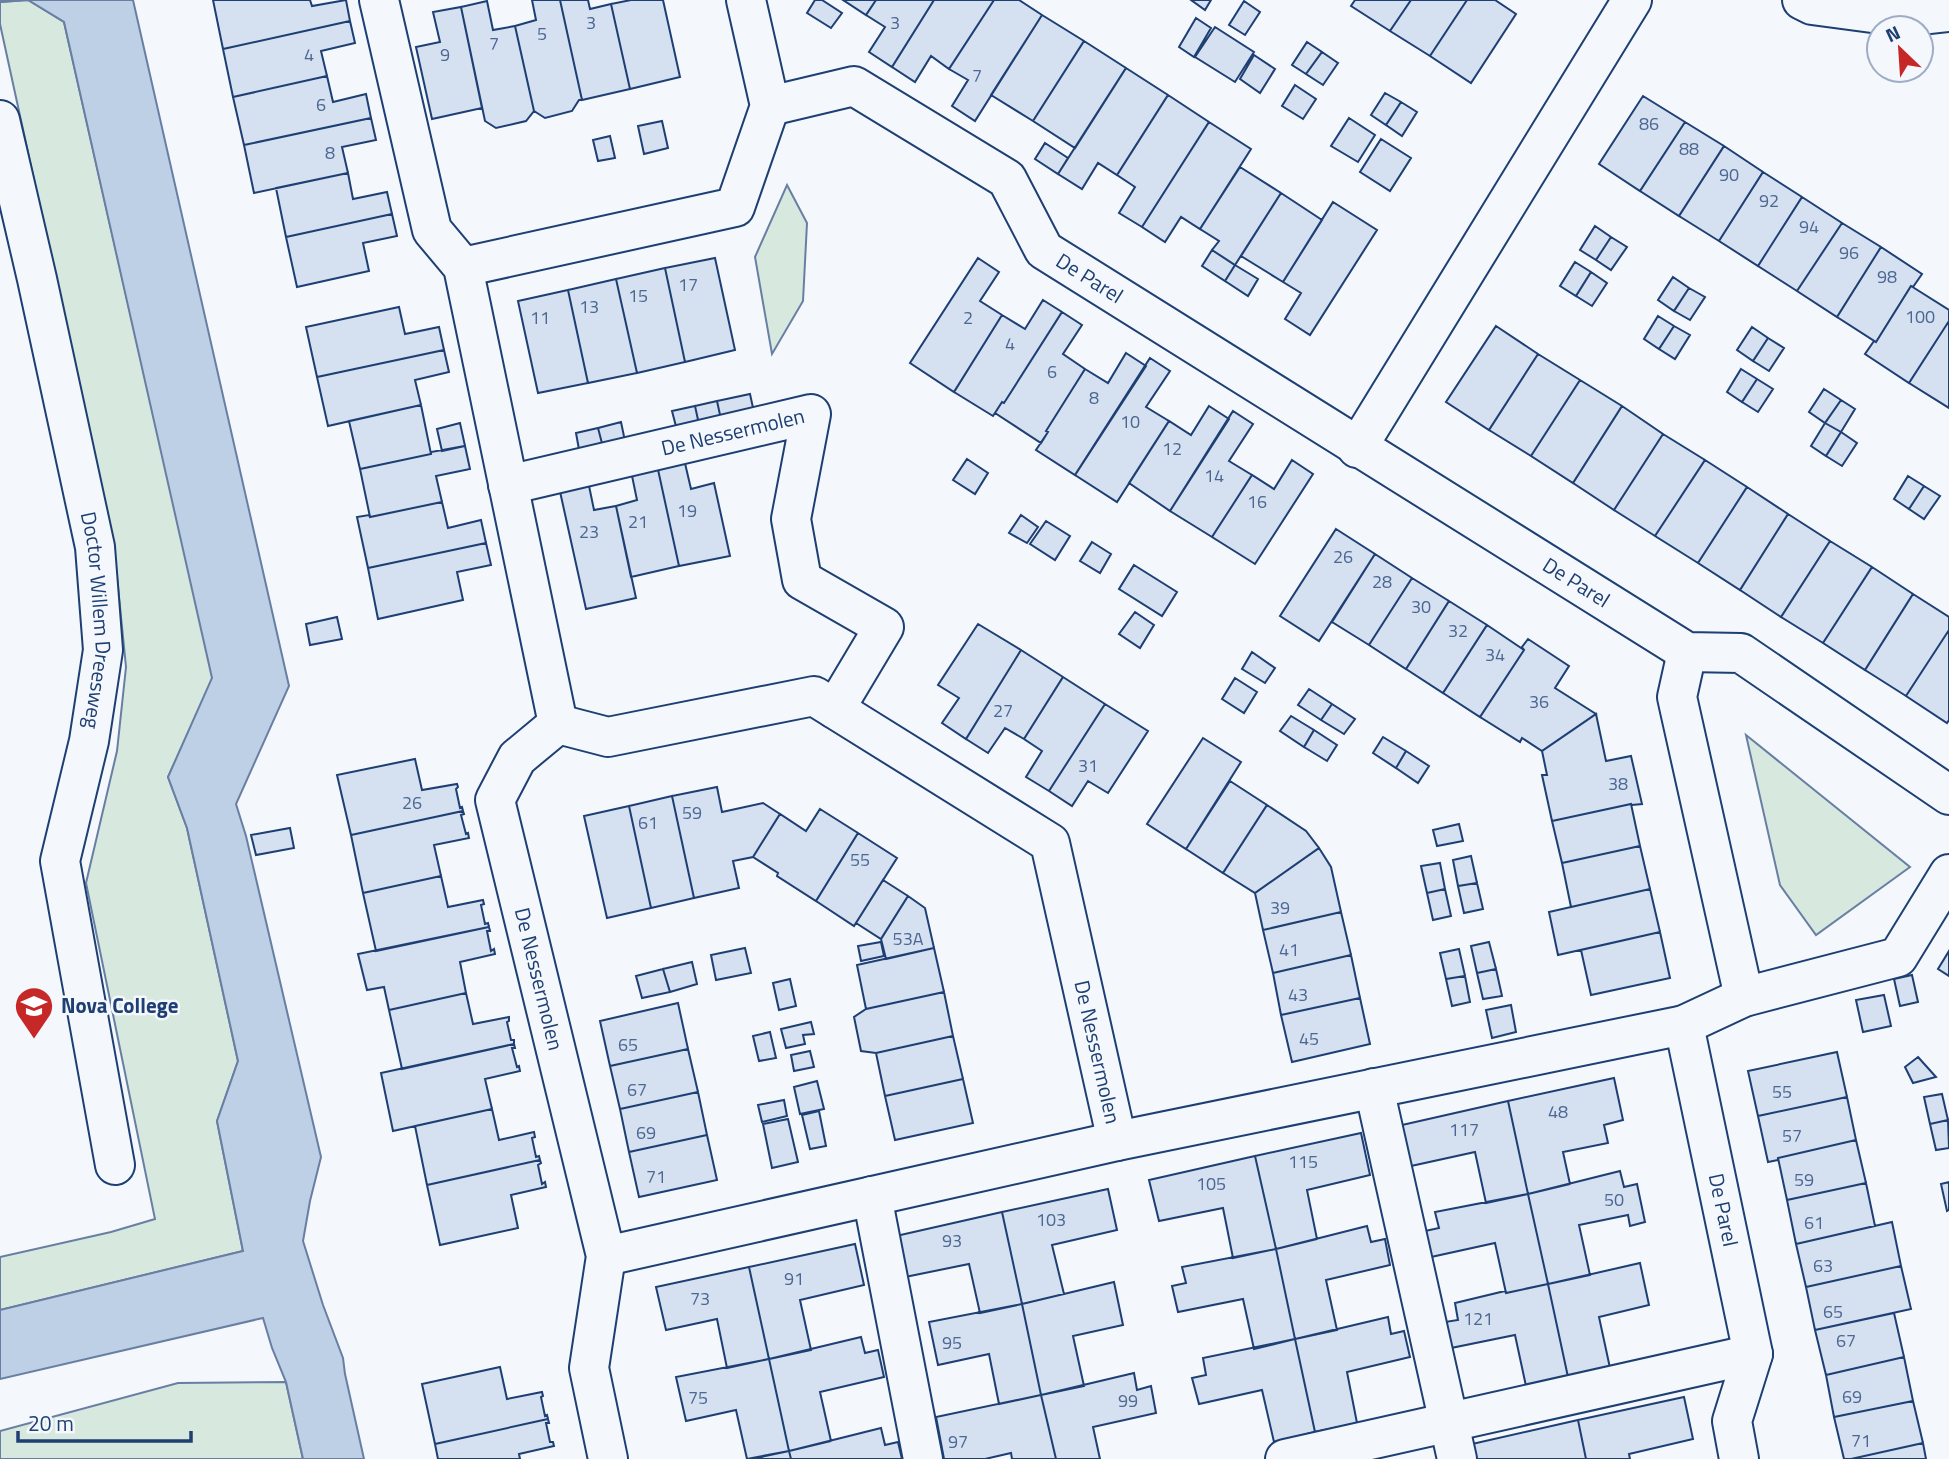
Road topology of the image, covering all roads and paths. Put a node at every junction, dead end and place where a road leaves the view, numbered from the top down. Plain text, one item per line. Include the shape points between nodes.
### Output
1 (379, 0) edge
2 (746, 0) edge
3 (1632, 0) edge
4 (1802, 0) edge
5 (1949, 12) edge
6 (770, 106) junction
7 (0, 120) edge
8 (463, 267) junction
9 (1357, 448) junction
10 (508, 485) junction
11 (1687, 652) junction
12 (835, 709) junction
13 (558, 724) junction
14 (1949, 795) edge
15 (1949, 874) edge
16 (1744, 997) junction
17 (1684, 1026) junction
18 (1374, 1088) junction
19 (1117, 1141) junction
20 (115, 1165) dead end
21 (872, 1196) junction
22 (607, 1256) junction
23 (1753, 1354) junction
24 (1448, 1422) junction
25 (608, 1459) edge
26 (923, 1459) edge
27 (1284, 1459) edge
28 (1457, 1459) edge
29 (1739, 1459) edge

1 - 8 street via 432,230
2 - 6 street
3 - 9 street
4 - 5 street via 1902,17
6 - 8 street via 735,207
6 - 9 street, De Parel via 854,86 1007,179 1044,250
7 - 20 street, Doctor Willem Dreesweg via 95,547 103,650 89,741 60,861
8 - 10 street
9 - 11 street, De Parel
10 - 12 street, De Nessermolen via 811,414 790,519 802,580 884,627
10 - 13 street
11 - 14 street via 1741,653
11 - 16 street via 1677,697
12 - 13 street, De Nessermolen via 814,696 608,737
12 - 19 street, De Nessermolen via 1050,843
13 - 22 street, De Nessermolen via 517,758 495,800
15 - 16 street via 1898,957
16 - 17 street
17 - 18 street, De Nessermolen
17 - 23 street, De Parel
18 - 19 street, De Nessermolen
18 - 24 street
19 - 21 street, De Nessermolen
21 - 22 street, De Nessermolen
21 - 26 street
22 - 25 street, De Nessermolen via 589,1368
23 - 24 street
23 - 29 street, De Parel via 1732,1421
24 - 27 street
24 - 28 street

